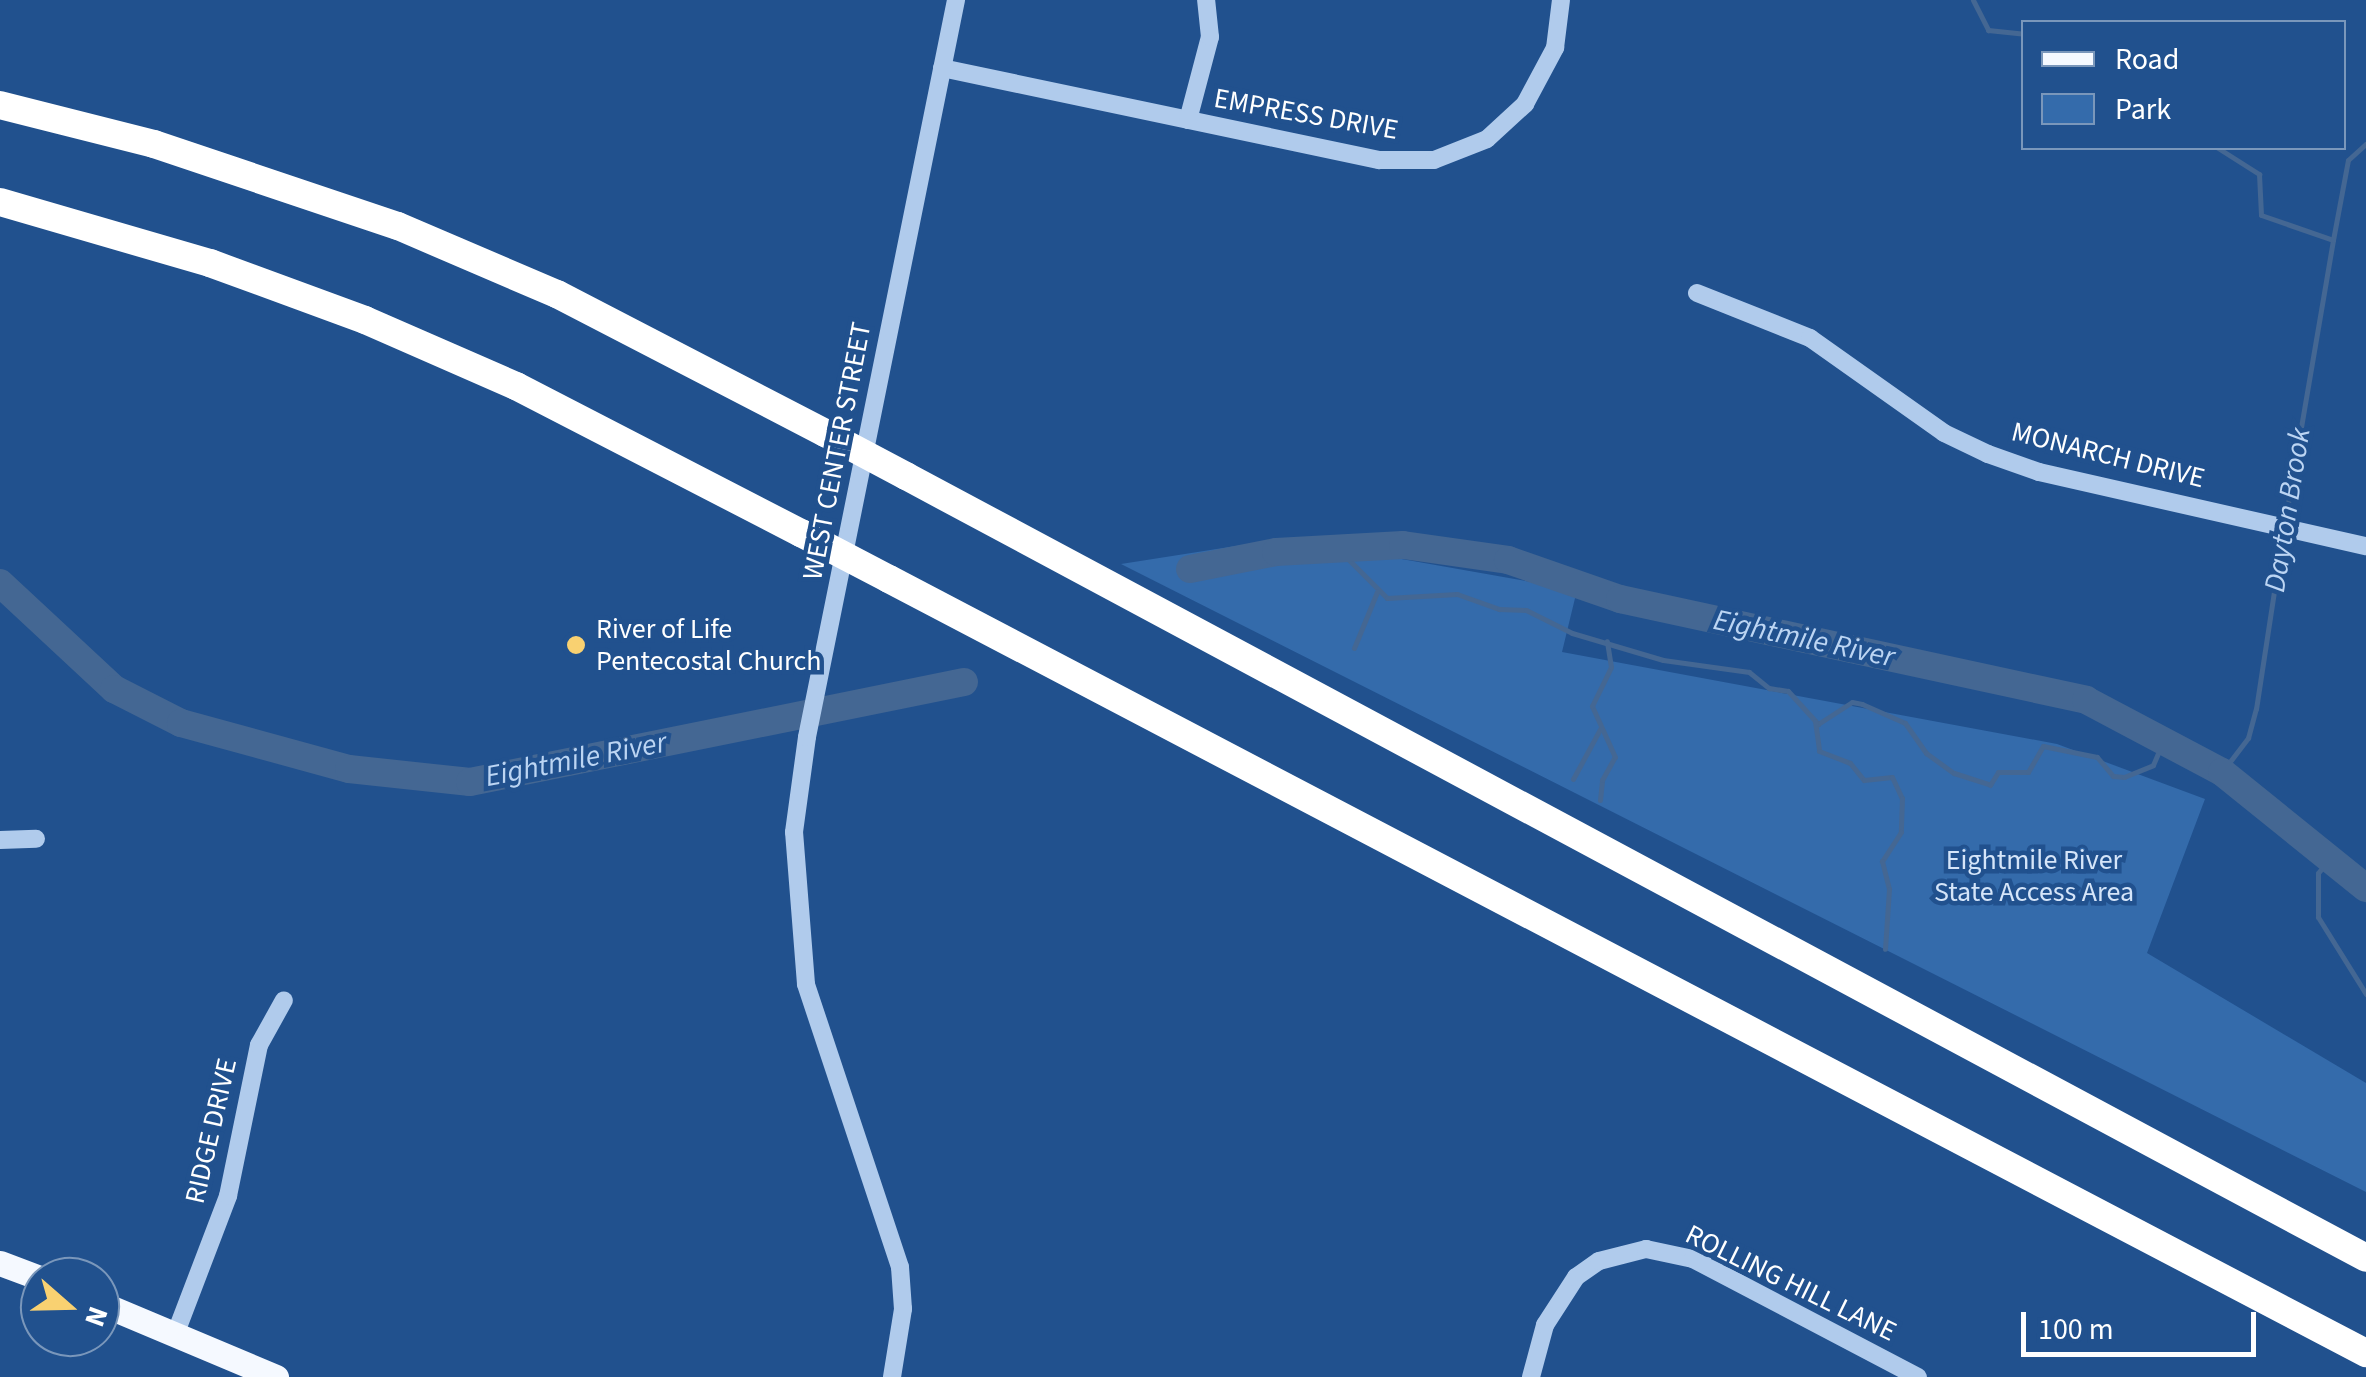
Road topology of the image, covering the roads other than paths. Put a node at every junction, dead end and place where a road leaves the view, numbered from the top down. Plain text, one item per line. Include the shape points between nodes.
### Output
1 (956, 0) edge
2 (1206, 0) edge
3 (1561, 0) edge
4 (942, 68) junction
5 (0, 105) edge
6 (1188, 120) junction
7 (0, 202) edge
8 (1697, 293) dead end
9 (2366, 546) edge
10 (36, 839) dead end
11 (0, 840) edge
12 (284, 1000) dead end
13 (2366, 1258) edge
14 (120, 1312) edge
15 (175, 1335) junction
16 (2366, 1353) edge
17 (276, 1377) edge
18 (892, 1377) edge
19 (1531, 1377) edge
20 (1918, 1377) edge

1 - 4 street, WEST CENTER STREET
2 - 6 street, EMPRESS DRIVE via 1210,37
3 - 6 street, EMPRESS DRIVE via 1554,48 1525,104 1487,139 1434,160 1379,160
4 - 6 street, EMPRESS DRIVE
4 - 18 street, WEST CENTER STREET via 807,737 794,832 797,934 820,1034 900,1267 903,1309
5 - 13 highway, bridge via 238,170 398,226 557,294
7 - 16 highway, bridge via 178,252 364,320 516,386
8 - 9 street, MONARCH DRIVE via 1810,338 1944,433 1988,454 2039,472
10 - 11 street
12 - 15 street, RIDGE DRIVE via 258,1045 228,1196
14 - 15 main road
15 - 17 main road
19 - 20 street, ROLLING HILL LANE via 1545,1325 1576,1277 1598,1261 1646,1249 1693,1259

